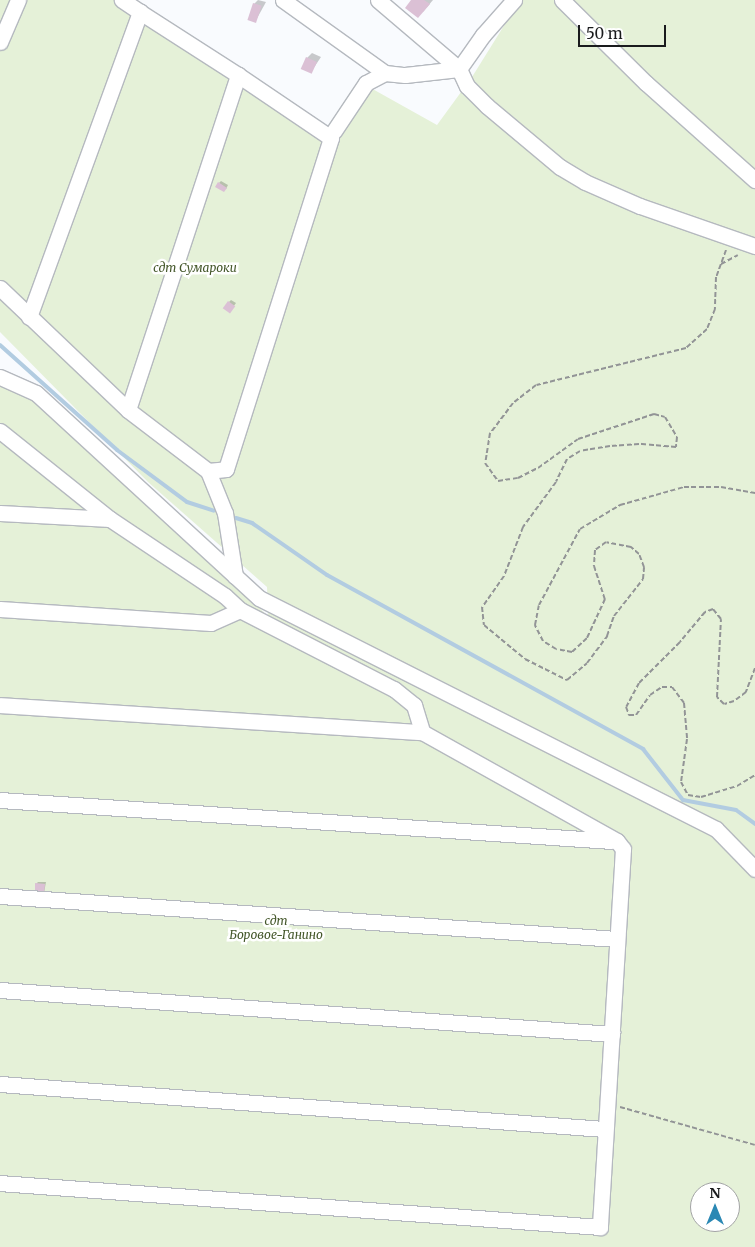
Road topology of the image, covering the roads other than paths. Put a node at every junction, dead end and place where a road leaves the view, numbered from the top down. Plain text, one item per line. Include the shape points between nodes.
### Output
1 (18, 0) edge
2 (122, 0) edge
3 (283, 0) edge
4 (378, 0) edge
5 (514, 0) edge
6 (562, 0) edge
7 (140, 12) junction
8 (0, 42) edge
9 (459, 70) junction
10 (385, 73) junction
11 (238, 75) junction
12 (334, 131) dead end
13 (755, 180) edge
14 (750, 250) edge
15 (0, 288) edge
16 (29, 317) junction
17 (0, 377) edge
18 (128, 410) junction
19 (0, 431) edge
20 (208, 471) junction
21 (0, 513) edge
22 (110, 520) junction
23 (235, 576) junction
24 (0, 609) edge
25 (240, 610) junction
26 (0, 705) edge
27 (422, 732) junction
28 (0, 800) edge
29 (616, 841) junction
30 (755, 869) edge
31 (0, 896) edge
32 (617, 939) junction
33 (0, 990) edge
34 (612, 1034) junction
35 (0, 1084) edge
36 (604, 1129) junction
37 (0, 1183) edge

1 - 8 street
2 - 7 street
3 - 10 street
4 - 9 street
5 - 9 street via 483,35
6 - 13 street via 646,82
7 - 11 street
7 - 16 street
9 - 10 street via 406,75
9 - 14 street via 467,86 560,167 585,182 731,239
10 - 12 street via 366,83
11 - 18 street
11 - 20 street via 332,138 226,469
15 - 16 street
16 - 18 street
17 - 23 street via 36,393
18 - 20 street
19 - 22 street
20 - 23 street via 225,513
21 - 22 street
22 - 25 street via 225,596
23 - 30 street via 259,598 716,829
24 - 25 street via 211,623
25 - 27 street via 394,689 414,705
26 - 27 street
27 - 29 street
28 - 29 street
29 - 32 street via 623,849
31 - 32 street
32 - 34 street
33 - 34 street
34 - 36 street
35 - 36 street
36 - 37 street via 600,1226

